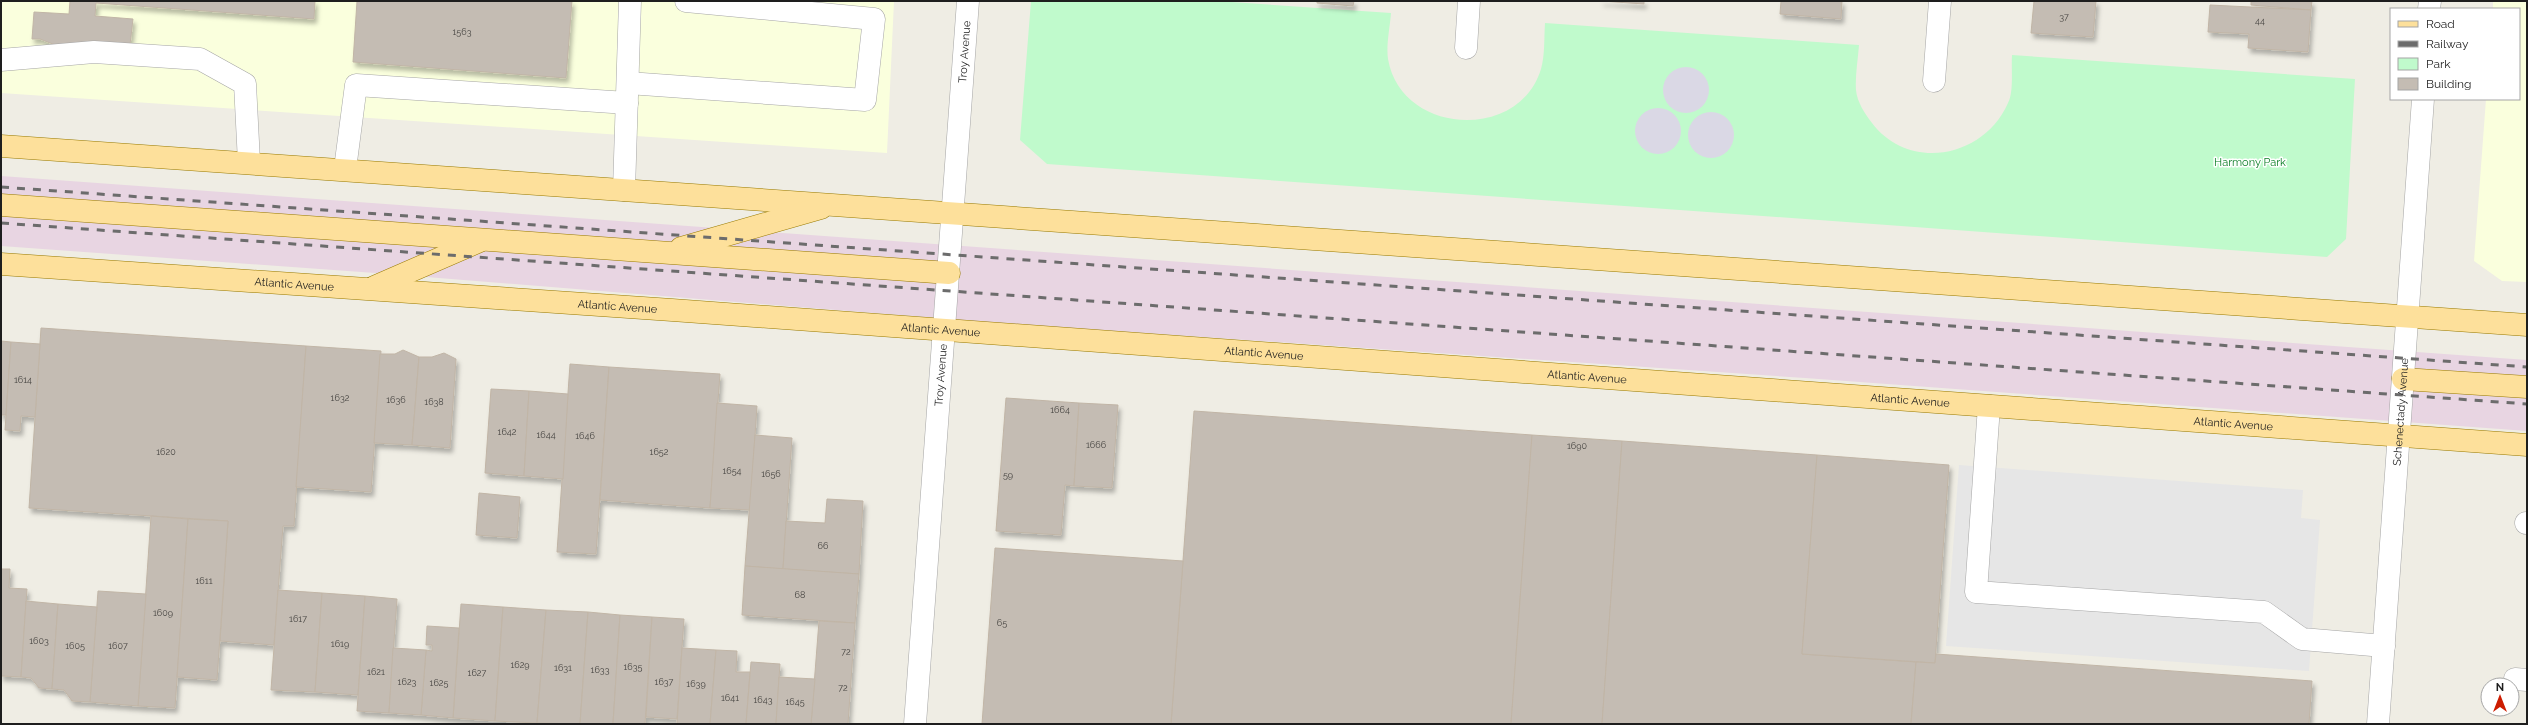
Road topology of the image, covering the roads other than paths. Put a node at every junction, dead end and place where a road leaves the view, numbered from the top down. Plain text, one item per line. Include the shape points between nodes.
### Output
1 (630, 1) edge
2 (686, 1) edge
3 (968, 1) edge
4 (1469, 1) edge
5 (1940, 1) edge
6 (1466, 48) dead end
7 (1, 60) edge
8 (1934, 81) dead end
9 (627, 93) junction
10 (2423, 100) edge
11 (1, 146) edge
12 (249, 162) junction
13 (345, 169) junction
14 (624, 190) junction
15 (836, 203) junction
16 (1, 205) edge
17 (953, 212) junction
18 (483, 240) junction
19 (667, 252) junction
20 (1, 264) edge
21 (948, 273) junction
22 (371, 289) junction
23 (2407, 316) junction
24 (2527, 325) edge
25 (944, 330) junction
26 (2403, 379) junction
27 (2527, 388) edge
28 (1989, 406) junction
29 (2398, 436) junction
30 (2527, 445) edge
31 (2384, 646) junction
32 (915, 724) edge
33 (2378, 724) edge

1 - 9 street
2 - 9 street via 874,19 864,100
3 - 17 street, Troy Avenue
4 - 6 street
5 - 8 street
7 - 12 street via 94,52 200,59 245,84
9 - 13 street via 356,86
9 - 14 street
10 - 23 street, Schenectady Avenue
11 - 12 main road
12 - 13 main road
13 - 14 main road
14 - 15 main road
15 - 17 main road
15 - 19 main road
16 - 18 main road
17 - 21 street, Troy Avenue
17 - 23 main road
18 - 19 main road
18 - 22 main road
19 - 21 main road
20 - 22 main road, Atlantic Avenue
21 - 25 street, Troy Avenue
22 - 25 main road, Atlantic Avenue
23 - 24 main road
23 - 26 street, Schenectady Avenue
25 - 28 main road, Atlantic Avenue
25 - 32 street, Troy Avenue
26 - 27 main road
26 - 29 street, Schenectady Avenue
28 - 29 main road, Atlantic Avenue
28 - 31 street via 1976,592 2264,612 2302,639
29 - 30 main road, Atlantic Avenue
29 - 31 street, Schenectady Avenue
31 - 33 street, Schenectady Avenue

